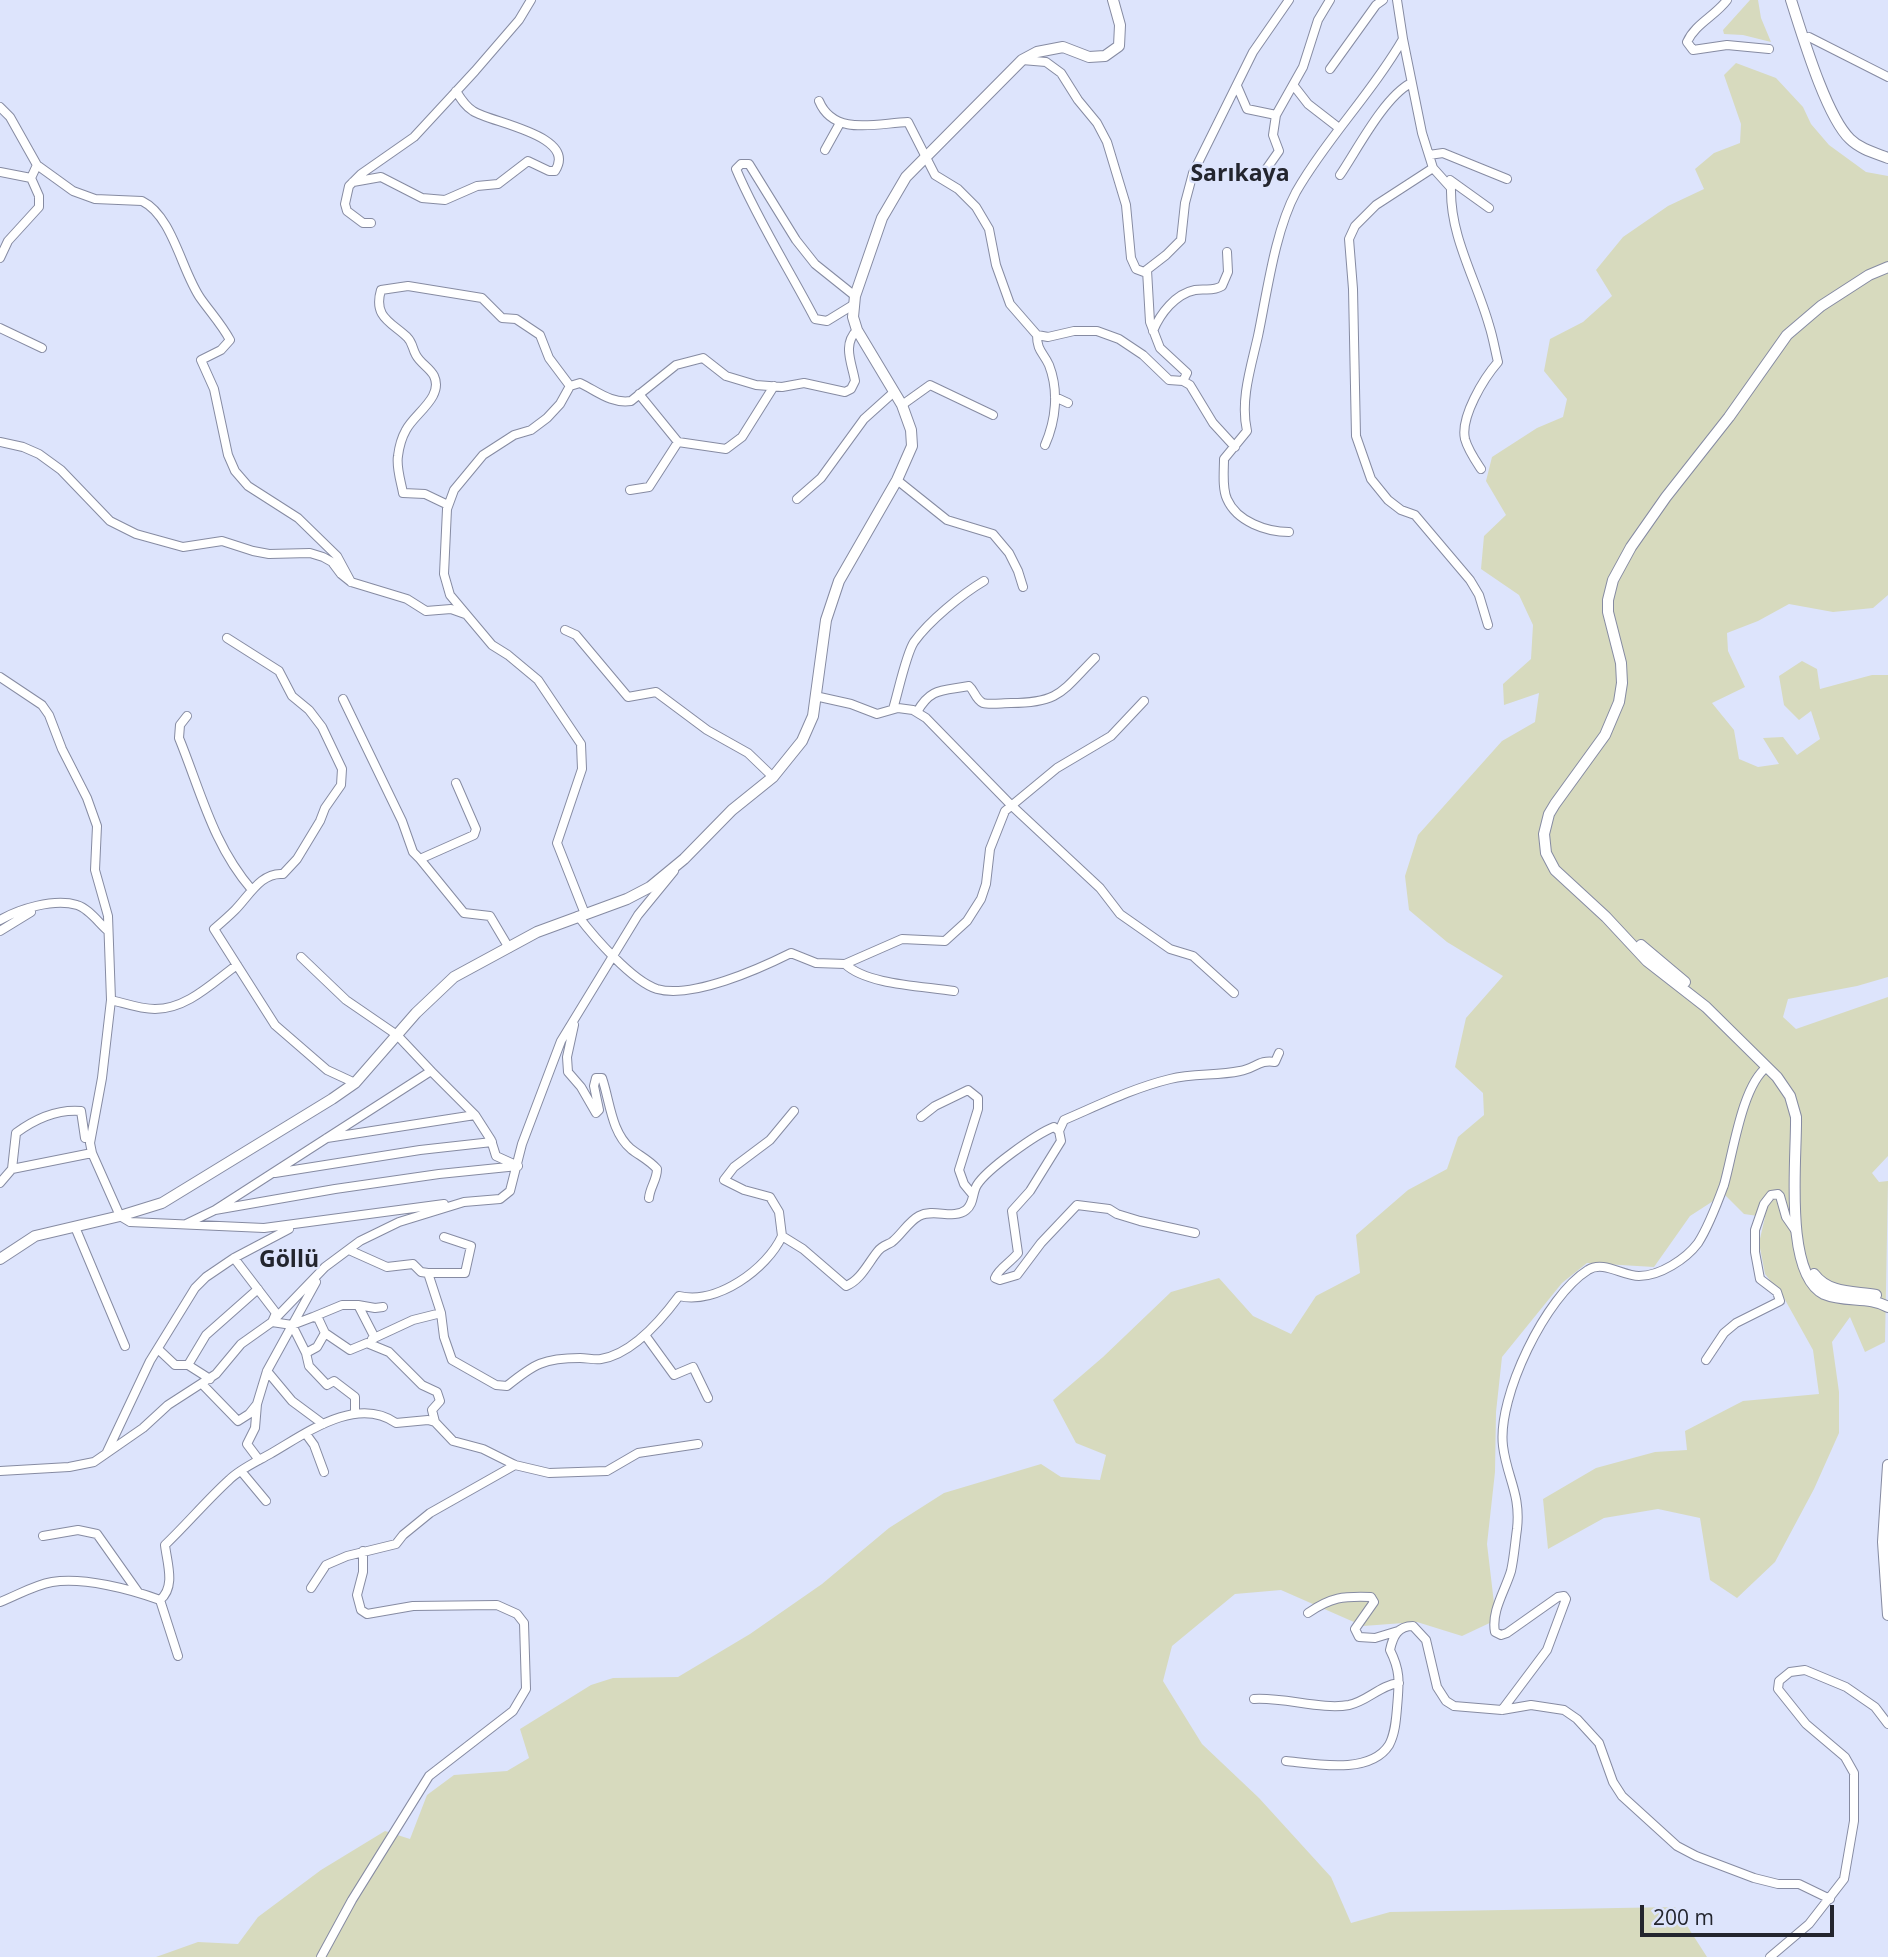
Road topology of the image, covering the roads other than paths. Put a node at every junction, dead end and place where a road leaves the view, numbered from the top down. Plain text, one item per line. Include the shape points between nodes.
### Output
1 (531, 0) edge
2 (1113, 0) edge
3 (1289, 0) edge
4 (1330, 0) edge
5 (1383, 0) edge
6 (1397, 0) edge
7 (1727, 0) edge
8 (1793, 0) edge
9 (1809, 37) junction
10 (1404, 39) junction
11 (1769, 49) dead end
12 (1022, 60) junction
13 (1330, 69) dead end
14 (1888, 77) edge
15 (1411, 83) junction
16 (1237, 86) junction
17 (1294, 86) junction
18 (456, 91) junction
19 (819, 101) dead end
20 (0, 107) edge
21 (1276, 115) junction
22 (840, 123) junction
23 (1339, 128) junction
24 (824, 150) dead end
25 (1888, 151) edge
26 (1429, 155) junction
27 (924, 158) junction
28 (1888, 158) edge
29 (37, 165) junction
30 (1433, 168) junction
31 (0, 172) edge
32 (1340, 175) dead end
33 (1260, 177) dead end
34 (31, 178) junction
35 (1507, 179) dead end
36 (353, 182) junction
37 (1489, 208) dead end
38 (371, 223) dead end
39 (1227, 252) dead end
40 (0, 258) edge
41 (1888, 267) edge
42 (1147, 270) junction
43 (1888, 274) edge
44 (854, 300) junction
45 (0, 328) edge
46 (857, 330) junction
47 (1153, 331) junction
48 (1037, 335) junction
49 (42, 348) dead end
50 (1183, 381) junction
51 (570, 386) junction
52 (774, 386) junction
53 (894, 392) junction
54 (639, 394) junction
55 (1055, 397) junction
56 (1068, 402) dead end
57 (902, 405) junction
58 (993, 415) dead end
59 (0, 442) edge
60 (678, 442) junction
61 (1045, 445) dead end
62 (1235, 447) junction
63 (1482, 469) dead end
64 (897, 480) junction
65 (629, 490) dead end
66 (797, 499) dead end
67 (448, 505) junction
68 (1289, 533) dead end
69 (351, 582) junction
70 (984, 582) dead end
71 (1023, 587) dead end
72 (465, 614) junction
73 (1488, 625) dead end
74 (565, 630) dead end
75 (227, 638) dead end
76 (1095, 658) dead end
77 (0, 677) edge
78 (815, 696) junction
79 (343, 699) dead end
80 (1144, 701) dead end
81 (893, 709) junction
82 (917, 712) junction
83 (187, 716) dead end
84 (774, 777) junction
85 (456, 783) dead end
86 (1011, 805) junction
87 (420, 859) junction
88 (684, 859) junction
89 (252, 890) junction
90 (36, 907) junction
91 (582, 915) junction
92 (0, 920) edge
93 (0, 930) edge
94 (107, 930) junction
95 (509, 948) junction
96 (615, 955) junction
97 (301, 957) dead end
98 (237, 964) junction
99 (845, 964) junction
100 (954, 990) dead end
101 (1234, 993) dead end
102 (111, 1000) junction
103 (576, 1015) junction
104 (397, 1035) junction
105 (1279, 1053) dead end
106 (1767, 1067) junction
107 (431, 1071) junction
108 (355, 1083) junction
109 (794, 1111) dead end
110 (475, 1115) junction
111 (921, 1117) dead end
112 (1059, 1131) junction
113 (90, 1138) junction
114 (324, 1138) junction
115 (492, 1142) junction
116 (92, 1153) junction
117 (517, 1167) junction
118 (12, 1169) junction
119 (272, 1174) junction
120 (0, 1183) edge
121 (974, 1195) junction
122 (649, 1198) dead end
123 (464, 1202) junction
124 (215, 1210) junction
125 (120, 1216) junction
126 (299, 1225) junction
127 (184, 1226) junction
128 (75, 1227) junction
129 (1795, 1230) junction
130 (1195, 1233) dead end
131 (782, 1236) junction
132 (444, 1237) dead end
133 (349, 1250) junction
134 (234, 1258) junction
135 (0, 1259) edge
136 (326, 1267) junction
137 (428, 1273) junction
138 (258, 1289) junction
139 (1888, 1300) edge
140 (358, 1305) junction
141 (383, 1307) dead end
142 (1888, 1307) edge
143 (440, 1313) junction
144 (313, 1317) junction
145 (272, 1322) junction
146 (292, 1325) junction
147 (325, 1334) junction
148 (645, 1335) junction
149 (375, 1338) junction
150 (367, 1343) junction
151 (125, 1346) dead end
152 (158, 1349) junction
153 (306, 1353) junction
154 (1706, 1360) dead end
155 (188, 1365) junction
156 (267, 1371) junction
157 (206, 1382) junction
158 (708, 1398) dead end
159 (257, 1404) junction
160 (355, 1414) junction
161 (435, 1422) junction
162 (323, 1424) junction
163 (306, 1434) junction
164 (698, 1444) dead end
165 (107, 1452) junction
166 (259, 1460) junction
167 (515, 1465) junction
168 (1888, 1465) edge
169 (0, 1471) edge
170 (241, 1471) junction
171 (324, 1472) dead end
172 (266, 1500) dead end
173 (43, 1536) dead end
174 (363, 1551) junction
175 (311, 1588) dead end
176 (138, 1592) junction
177 (160, 1600) junction
178 (0, 1602) edge
179 (1308, 1613) dead end
180 (1888, 1615) edge
181 (1398, 1631) junction
182 (178, 1656) dead end
183 (1399, 1682) junction
184 (1254, 1699) dead end
185 (1502, 1710) junction
186 (1888, 1724) edge
187 (1286, 1761) dead end
188 (1830, 1899) junction
189 (321, 1957) edge
190 (1770, 1957) edge

1 - 18 street
2 - 12 main road via 1120,25 1119,46 1105,57 1089,57 1063,47 1037,51
3 - 16 street via 1253,51
4 - 17 street
5 - 13 street
6 - 10 street
7 - 11 street via 1691,33 1687,42 1693,50 1727,45
8 - 9 main road
8 - 28 main road via 1802,36 1840,127 1852,141
9 - 14 street
9 - 25 main road via 1844,122 1857,138
10 - 15 street
10 - 23 street
12 - 27 main road
12 - 42 street via 1046,62 1061,72 1097,123 1126,205 1131,258 1136,269
15 - 26 street
15 - 32 street via 1380,114
16 - 21 street via 1247,109
16 - 42 street via 1193,173 1181,240
17 - 21 street
17 - 23 street via 1308,104
18 - 36 street via 414,137
18 - 36 street via 474,112 545,138 559,157 555,171 528,161 498,184 477,186 445,200 422,198 381,177
19 - 22 street via 832,120
20 - 29 street
21 - 33 street via 1273,135 1279,150
22 - 24 street
22 - 27 street via 908,122
23 - 62 street via 1296,193 1281,233 1245,400 1247,431
26 - 30 street
26 - 35 street via 1443,153
27 - 44 main road via 906,177 882,218
27 - 48 street via 935,176 958,188 976,207 989,229 1010,304
29 - 34 street
29 - 69 street via 73,191 95,199 149,204 172,235 200,298 230,340 201,360 214,389 235,471 248,486 298,518 337,556
30 - 37 street
30 - 63 street via 1451,188 1451,210 1463,255 1498,362 1484,378 1467,418 1465,437
30 - 73 street via 1376,205 1349,239 1356,436 1371,479 1388,500 1415,516 1470,580
31 - 34 street
34 - 40 street via 39,208 8,241
36 - 38 street via 346,196 347,211 363,223
39 - 47 street via 1228,272 1222,286 1193,290 1175,300
41 - 106 main road via 1821,306 1787,335 1631,547 1608,600 1622,675 1619,702 1605,735 1549,814 1544,834 1546,853 1555,870 1647,961 1706,1007
42 - 47 street
43 - 139 main road via 1795,335 1629,562 1614,594 1627,659 1625,704 1601,751 1559,811 1550,830 1550,844 1564,871 1646,950 1726,1017 1791,1086 1801,1108 1800,1222 1812,1271 1832,1288
44 - 44 street via 827,321 815,319 751,206 736,169 741,164 749,164 815,264
44 - 46 main road
45 - 49 street
46 - 52 street via 850,337 848,351 855,381 851,389 804,383
46 - 53 main road
47 - 50 street via 1160,348 1187,373
48 - 50 street via 1097,331 1143,355 1169,380
48 - 55 street via 1037,348 1048,362
50 - 62 street
51 - 54 street via 580,383 603,397 625,402
51 - 67 street via 547,418 484,455 454,490
51 - 67 street via 549,358 540,335 516,319 502,318 482,298 408,286 381,290 381,313 413,344 436,387 406,429 400,448 397,458 403,493 425,494
52 - 54 street via 732,379 703,358 676,365
52 - 60 street via 742,437 726,450
53 - 57 main road
53 - 66 street via 864,419 821,478
54 - 60 street
55 - 56 street
55 - 61 street
57 - 58 street via 930,385
57 - 64 main road via 912,446
59 - 69 street via 39,454 110,520 136,534 183,547 222,541 269,554 310,553 332,562
60 - 65 street via 649,487
62 - 68 street via 1224,459 1226,497 1231,506 1260,528
64 - 71 street via 947,520 993,534 1009,554
64 - 78 main road via 839,581 826,620
67 - 72 street via 444,574 450,595
69 - 72 street via 407,599 426,611 451,609
70 - 81 street via 957,600 913,643
72 - 91 street via 492,645 538,680 581,744 582,769 557,843
74 - 84 street via 576,635 628,697 656,692 748,753
75 - 89 street via 279,671 292,696 322,727 342,768 341,785 297,859 283,874 262,880
76 - 82 street via 1058,696 1035,703 984,704 969,686 934,692 925,697
77 - 94 street via 49,715 88,798 97,826 95,870 108,916
78 - 81 street via 877,714
78 - 84 main road via 813,716 802,741
79 - 87 street
80 - 86 street via 1111,736 1057,768
81 - 82 street
82 - 86 street
83 - 89 street via 180,725 179,738 212,828 234,869
84 - 88 main road via 732,810
85 - 87 street via 476,829 474,835
86 - 99 street via 1004,811 990,849 981,899 967,921 945,941 902,939
86 - 101 street via 1100,888 1120,914 1170,949 1193,956
87 - 95 street via 464,914 490,916
88 - 91 main road via 650,887
88 - 96 street via 638,915
89 - 98 street via 214,929
90 - 92 street
90 - 93 street
90 - 94 street via 78,905
91 - 95 main road
91 - 96 street via 596,939
94 - 102 street
95 - 104 main road via 454,977
96 - 99 street via 629,971 657,989 684,990 745,975 791,953 816,963
96 - 103 street
97 - 104 street via 346,1000
98 - 102 street via 174,1006 153,1009
98 - 108 street via 275,1025 327,1070
99 - 100 street via 854,972 893,982
102 - 113 street
103 - 117 street via 561,1041
103 - 122 street via 568,1072 596,1113 594,1086 596,1078 602,1078 619,1134 657,1169
104 - 107 street
104 - 108 main road
105 - 112 street via 1275,1062 1259,1062 1240,1071 1171,1078 1146,1086 1064,1120
106 - 129 main road via 1794,1105
106 - 185 street via 1749,1093 1723,1186 1696,1245 1673,1265 1654,1273 1639,1276 1594,1266 1586,1270 1548,1314 1521,1362 1510,1392 1503,1436 1519,1514 1511,1571 1493,1622 1495,1632 1507,1633 1558,1597 1566,1599 1547,1650
107 - 110 street
107 - 114 street
108 - 125 main road via 189,1188 162,1203
109 - 131 street via 770,1140 724,1180 770,1197 779,1212
110 - 114 street
110 - 115 street
111 - 121 street via 968,1090 978,1098 959,1170
112 - 121 street via 1054,1127 1042,1132 987,1174 975,1186
112 - 130 street via 1061,1141 1053,1155 1012,1211 1018,1253 995,1278 1017,1275 1077,1205
113 - 116 street
113 - 118 street via 85,1138 81,1111 35,1119 16,1133
114 - 119 street
115 - 117 street via 496,1156
115 - 119 street
116 - 118 street
116 - 125 street
117 - 123 street via 510,1191 500,1199
117 - 124 street via 439,1174
118 - 120 street
119 - 124 street
121 - 131 street via 965,1211 920,1215 881,1247 860,1276 846,1286
123 - 126 street
123 - 133 street via 398,1222
124 - 127 street
125 - 127 street via 130,1222
125 - 128 main road
126 - 127 street
126 - 134 street
128 - 135 main road via 35,1236
128 - 151 street
129 - 142 main road via 1808,1274 1822,1293
129 - 154 street via 1780,1196 1771,1195 1755,1230 1755,1252 1760,1279 1777,1292 1780,1301 1736,1323
131 - 148 street via 775,1250 747,1277 711,1296 679,1296
132 - 137 street via 471,1246 465,1273
133 - 136 street
133 - 137 street via 387,1267 413,1264
134 - 138 street
134 - 152 street via 195,1288
136 - 145 street
136 - 146 street
137 - 143 street
138 - 145 street via 276,1313
138 - 155 street via 206,1335
140 - 141 street
140 - 144 street via 342,1304
140 - 149 street
143 - 148 street via 452,1360 496,1385 507,1386 537,1363 617,1354
143 - 149 street
144 - 146 street
144 - 147 street via 318,1318
145 - 146 street
145 - 157 street via 240,1344
146 - 153 street
146 - 156 street
147 - 150 street via 350,1350
147 - 153 street via 317,1347
148 - 158 street via 674,1375 693,1367
149 - 150 street
150 - 161 street via 389,1352 422,1385 437,1392 440,1401 432,1410
152 - 155 street via 176,1365
152 - 165 street
153 - 160 street via 309,1366 320,1379 327,1385 334,1381 355,1397
155 - 157 street
156 - 159 street
156 - 162 street via 292,1401
157 - 159 street via 238,1421
157 - 165 street
159 - 166 street via 255,1428 247,1444
160 - 161 street via 384,1415 396,1423
160 - 162 street
161 - 167 street via 453,1441
162 - 163 street
163 - 166 street
163 - 171 street
164 - 167 street via 638,1453 607,1471 549,1474
165 - 169 street via 94,1462 69,1467
166 - 170 street
167 - 174 street via 430,1513 396,1544
168 - 180 main road via 1883,1542
170 - 172 street
170 - 177 street via 165,1545 170,1584
173 - 176 street via 78,1530 97,1534
174 - 175 street via 326,1565
174 - 189 street via 357,1595 367,1614 413,1606 497,1605 517,1614 524,1623 526,1689 513,1711 429,1776
176 - 177 street
176 - 178 street via 59,1581
177 - 182 street
179 - 181 street via 1325,1601 1371,1597 1371,1610 1355,1629 1359,1637
181 - 183 street via 1390,1650 1400,1672
181 - 185 street via 1413,1626 1426,1640 1437,1687 1446,1701 1454,1706
183 - 184 street via 1349,1705
183 - 187 street via 1395,1727 1384,1750 1354,1766
185 - 188 street via 1531,1705 1564,1710 1599,1743 1622,1796 1677,1846 1754,1878 1798,1884
186 - 188 street via 1875,1707 1846,1687 1805,1670 1790,1672 1779,1681 1778,1689 1806,1724 1844,1757 1854,1773 1854,1821 1844,1879
188 - 190 street

